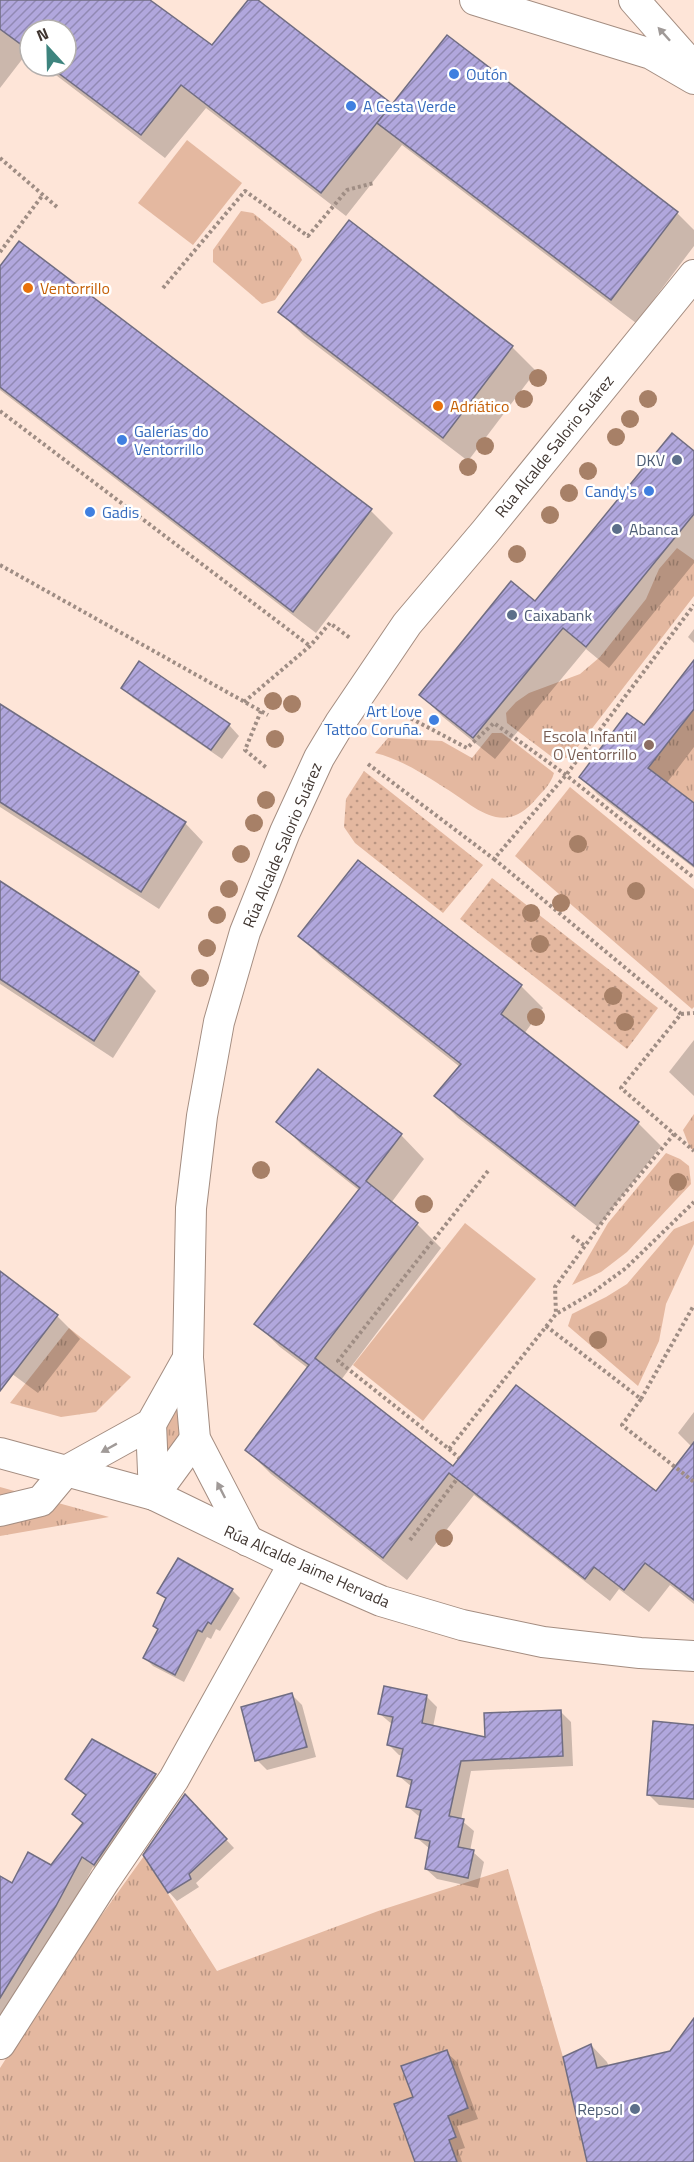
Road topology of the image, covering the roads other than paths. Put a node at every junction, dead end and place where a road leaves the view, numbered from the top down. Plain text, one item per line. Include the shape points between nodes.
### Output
1 (475, 0) edge
2 (634, 0) edge
3 (693, 78) edge
4 (694, 275) edge
5 (188, 1358) junction
6 (151, 1424) junction
7 (195, 1440) junction
8 (0, 1453) edge
9 (66, 1471) junction
10 (154, 1495) junction
11 (0, 1511) edge
12 (248, 1540) junction
13 (294, 1563) junction
14 (694, 1656) edge
15 (0, 2044) edge

1 - 3 street via 651,54
3 -> 2 street
4 - 5 street, Rúa Alcalde Salorio Suárez via 407,624 327,744 290,821 245,932 216,1034 191,1208
5 - 6 street, Rúa Alcalde Salorio Suárez
5 - 7 street, Rúa Alcalde Salorio Suárez
6 -> 9 street
6 - 10 street
7 - 10 street
12 -> 7 street, Rúa Alcalde Salorio Suárez
8 - 9 street, Rúa Alcalde Jaime Hervada
9 - 10 street, Rúa Alcalde Jaime Hervada
9 - 11 street via 41,1501
10 - 12 street, Rúa Alcalde Jaime Hervada
12 - 13 street, Rúa Alcalde Jaime Hervada
13 - 14 street, Rúa Alcalde Jaime Hervada via 381,1600 462,1624 543,1642
13 - 15 street via 174,1779

